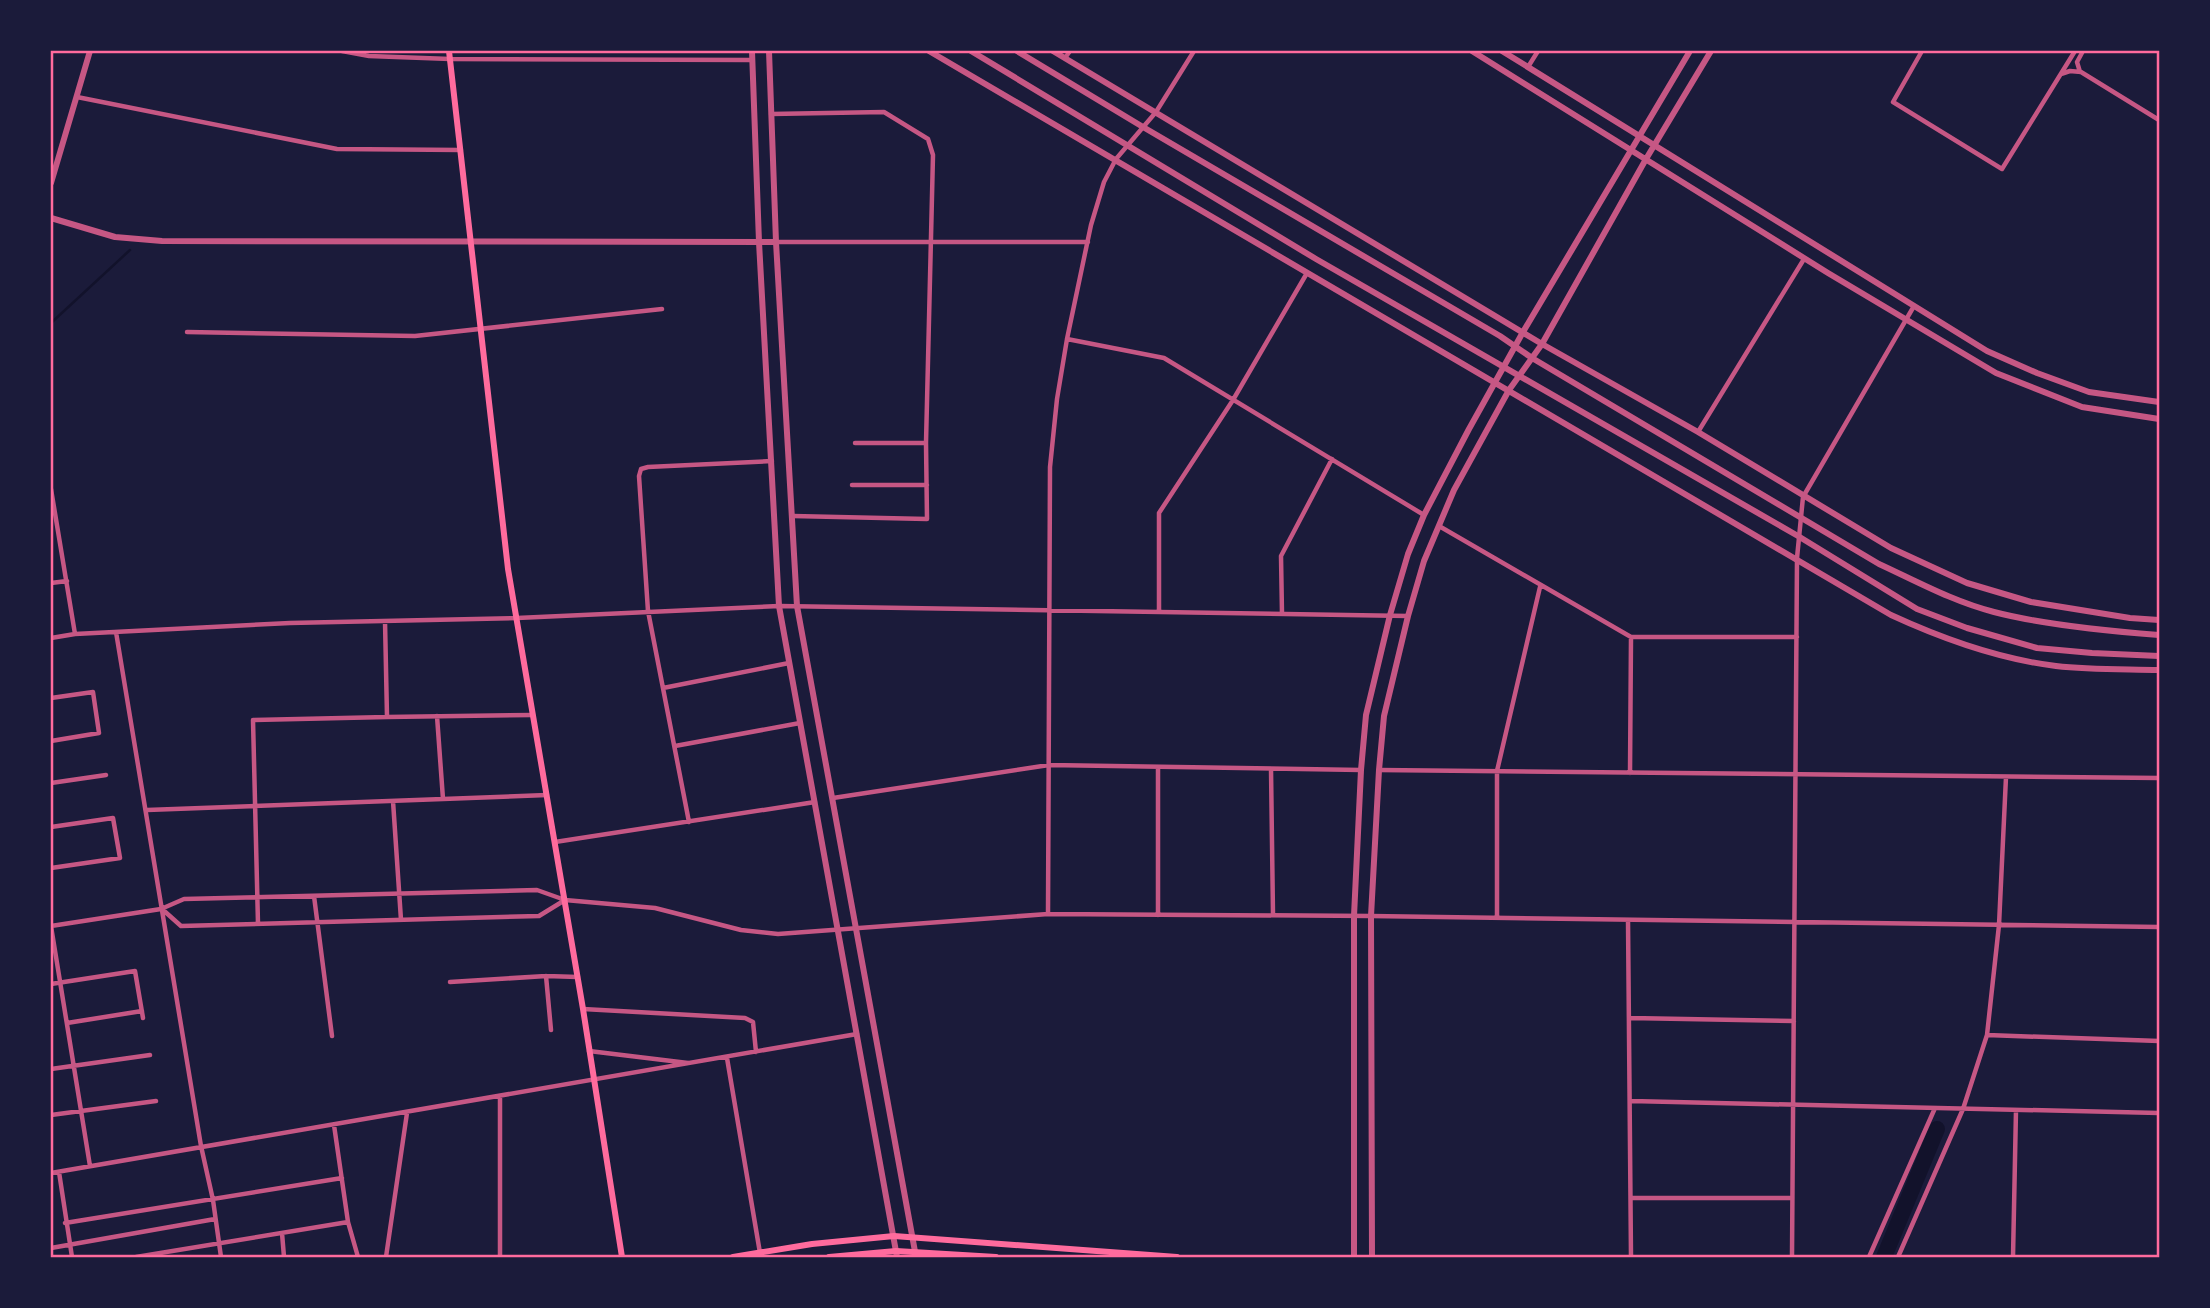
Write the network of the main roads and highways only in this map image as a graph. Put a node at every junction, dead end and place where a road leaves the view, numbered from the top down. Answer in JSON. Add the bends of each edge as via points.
{"nodes":[{"id":1,"x":450,"y":55,"type":"edge"},
{"id":2,"x":897,"y":1254,"type":"edge"},
{"id":3,"x":915,"y":1254,"type":"edge"},
{"id":4,"x":622,"y":1257,"type":"edge"},
{"id":5,"x":733,"y":1257,"type":"edge"},
{"id":6,"x":829,"y":1257,"type":"edge"},
{"id":7,"x":996,"y":1257,"type":"edge"},
{"id":8,"x":1177,"y":1257,"type":"edge"}],
"edges":[{"from":1,"to":4,"type":"main road","via":[[508,569]]},
{"from":2,"to":3,"type":"main road"},
{"from":2,"to":6,"type":"main road"},
{"from":3,"to":7,"type":"main road"},
{"from":5,"to":8,"type":"main road","via":[[894,1236]]}]}
